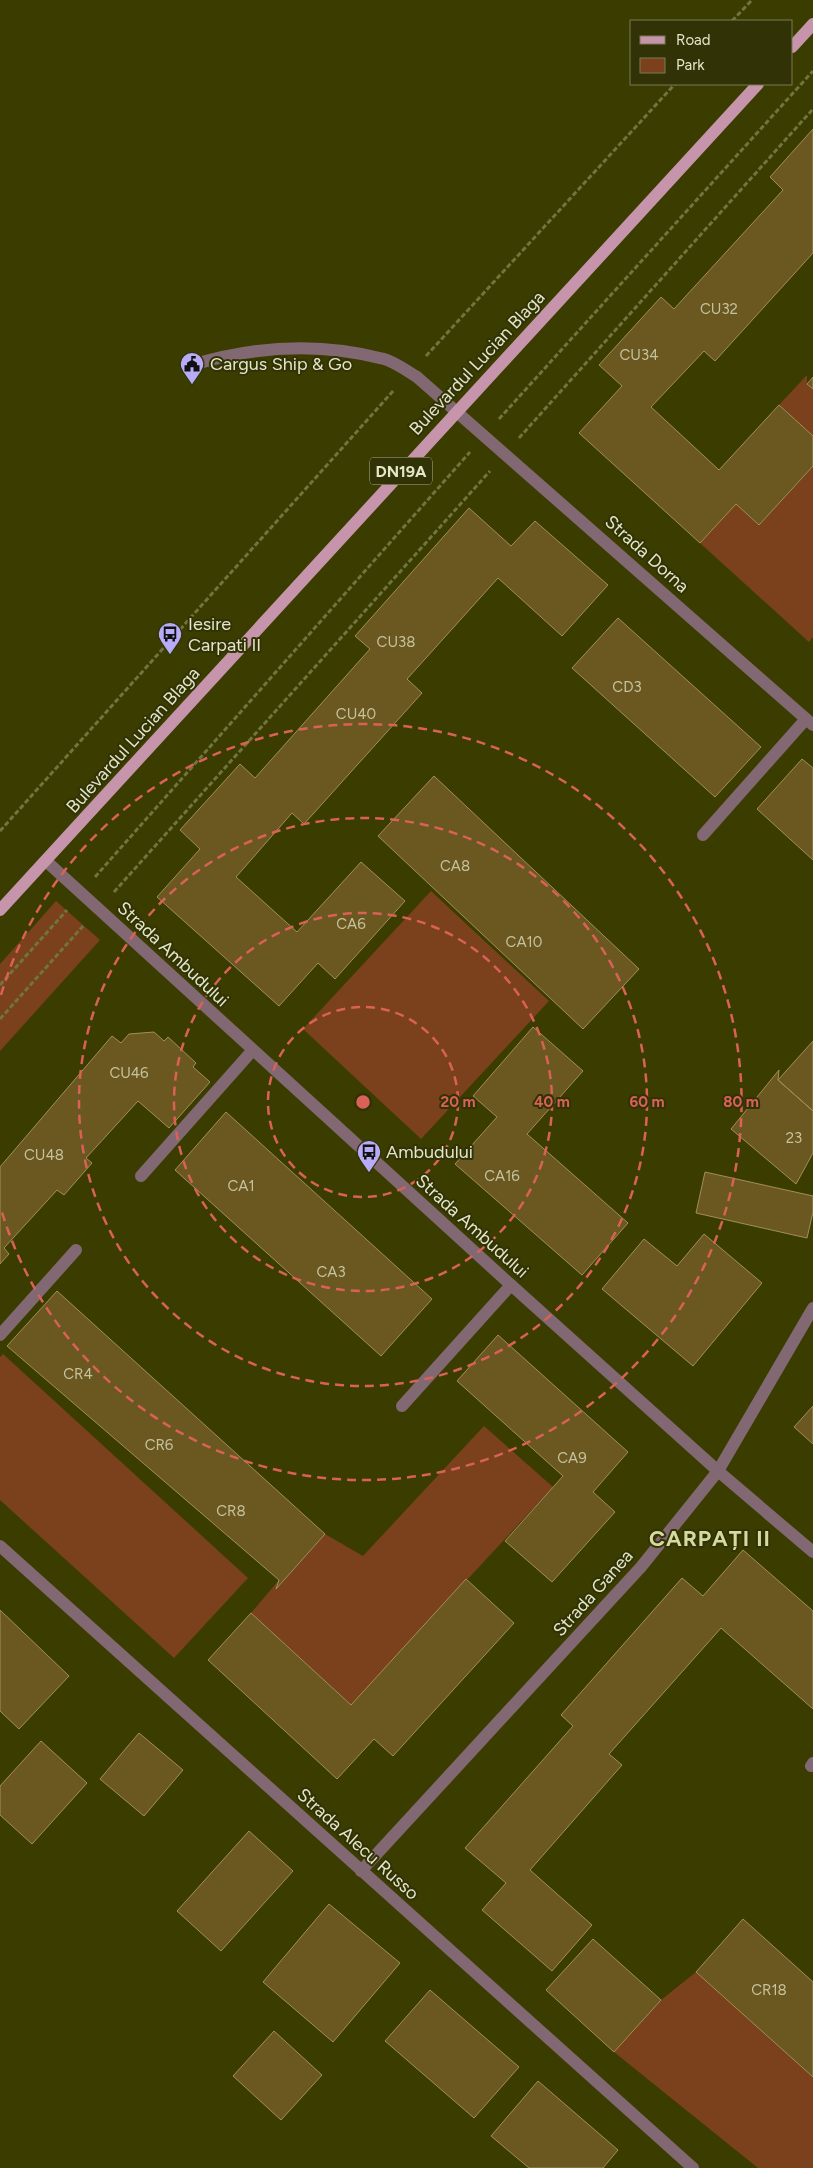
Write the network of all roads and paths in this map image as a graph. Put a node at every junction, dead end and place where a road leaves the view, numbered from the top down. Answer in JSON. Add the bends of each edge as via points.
{"nodes":[{"id":1,"x":752,"y":0,"type":"edge"},
{"id":2,"x":733,"y":20,"type":"edge"},
{"id":3,"x":813,"y":24,"type":"edge"},
{"id":4,"x":793,"y":46,"type":"edge"},
{"id":5,"x":813,"y":71,"type":"edge"},
{"id":6,"x":674,"y":85,"type":"edge"},
{"id":7,"x":757,"y":85,"type":"edge"},
{"id":8,"x":813,"y":109,"type":"edge"},
{"id":9,"x":192,"y":365,"type":"dead end"},
{"id":10,"x":410,"y":373,"type":"junction"},
{"id":11,"x":457,"y":410,"type":"junction"},
{"id":12,"x":485,"y":434,"type":"junction"},
{"id":13,"x":506,"y":453,"type":"junction"},
{"id":14,"x":810,"y":722,"type":"edge"},
{"id":15,"x":0,"y":831,"type":"edge"},
{"id":16,"x":703,"y":835,"type":"dead end"},
{"id":17,"x":46,"y":861,"type":"junction"},
{"id":18,"x":81,"y":893,"type":"junction"},
{"id":19,"x":98,"y":909,"type":"junction"},
{"id":20,"x":0,"y":910,"type":"edge"},
{"id":21,"x":0,"y":986,"type":"edge"},
{"id":22,"x":0,"y":1019,"type":"edge"},
{"id":23,"x":252,"y":1051,"type":"junction"},
{"id":24,"x":141,"y":1176,"type":"dead end"},
{"id":25,"x":76,"y":1250,"type":"dead end"},
{"id":26,"x":511,"y":1285,"type":"junction"},
{"id":27,"x":813,"y":1308,"type":"edge"},
{"id":28,"x":0,"y":1335,"type":"edge"},
{"id":29,"x":402,"y":1406,"type":"dead end"},
{"id":30,"x":718,"y":1471,"type":"junction"},
{"id":31,"x":0,"y":1546,"type":"edge"},
{"id":32,"x":813,"y":1552,"type":"edge"},
{"id":33,"x":361,"y":1871,"type":"junction"},
{"id":34,"x":693,"y":2168,"type":"edge"}],
"edges":[{"from":1,"to":2,"type":"path"},
{"from":3,"to":4,"type":"main road"},
{"from":5,"to":12,"type":"path"},
{"from":6,"to":10,"type":"path"},
{"from":7,"to":11,"type":"main road","name":"Bulevardul Lucian Blaga","number":"DN19A"},
{"from":8,"to":13,"type":"path"},
{"from":9,"to":10,"type":"street","name":"Strada Dorna","via":[[222,356],[298,346],[386,360]]},
{"from":10,"to":11,"type":"street","name":"Strada Dorna"},
{"from":10,"to":15,"type":"path"},
{"from":11,"to":12,"type":"street","name":"Strada Dorna"},
{"from":11,"to":17,"type":"main road","name":"Bulevardul Lucian Blaga","number":"DN19A"},
{"from":12,"to":13,"type":"street","name":"Strada Dorna"},
{"from":12,"to":18,"type":"path"},
{"from":13,"to":14,"type":"street","name":"Strada Dorna"},
{"from":13,"to":19,"type":"path"},
{"from":14,"to":16,"type":"street"},
{"from":17,"to":18,"type":"street","name":"Strada Ambudului"},
{"from":17,"to":20,"type":"main road","name":"Bulevardul Lucian Blaga","number":"DN19A"},
{"from":18,"to":19,"type":"street","name":"Strada Ambudului"},
{"from":18,"to":21,"type":"path"},
{"from":19,"to":22,"type":"path"},
{"from":19,"to":23,"type":"street","name":"Strada Ambudului"},
{"from":23,"to":24,"type":"street"},
{"from":23,"to":26,"type":"street","name":"Strada Ambudului"},
{"from":25,"to":28,"type":"street"},
{"from":26,"to":29,"type":"street"},
{"from":26,"to":30,"type":"street","name":"Strada Ambudului"},
{"from":27,"to":30,"type":"street","name":"Strada Ganea"},
{"from":30,"to":32,"type":"street","name":"Strada Ambudului"},
{"from":30,"to":33,"type":"street","name":"Strada Ganea","via":[[641,1567]]},
{"from":31,"to":33,"type":"street","name":"Strada Alecu Russo"},
{"from":33,"to":34,"type":"street","name":"Strada Alecu Russo"}]}
